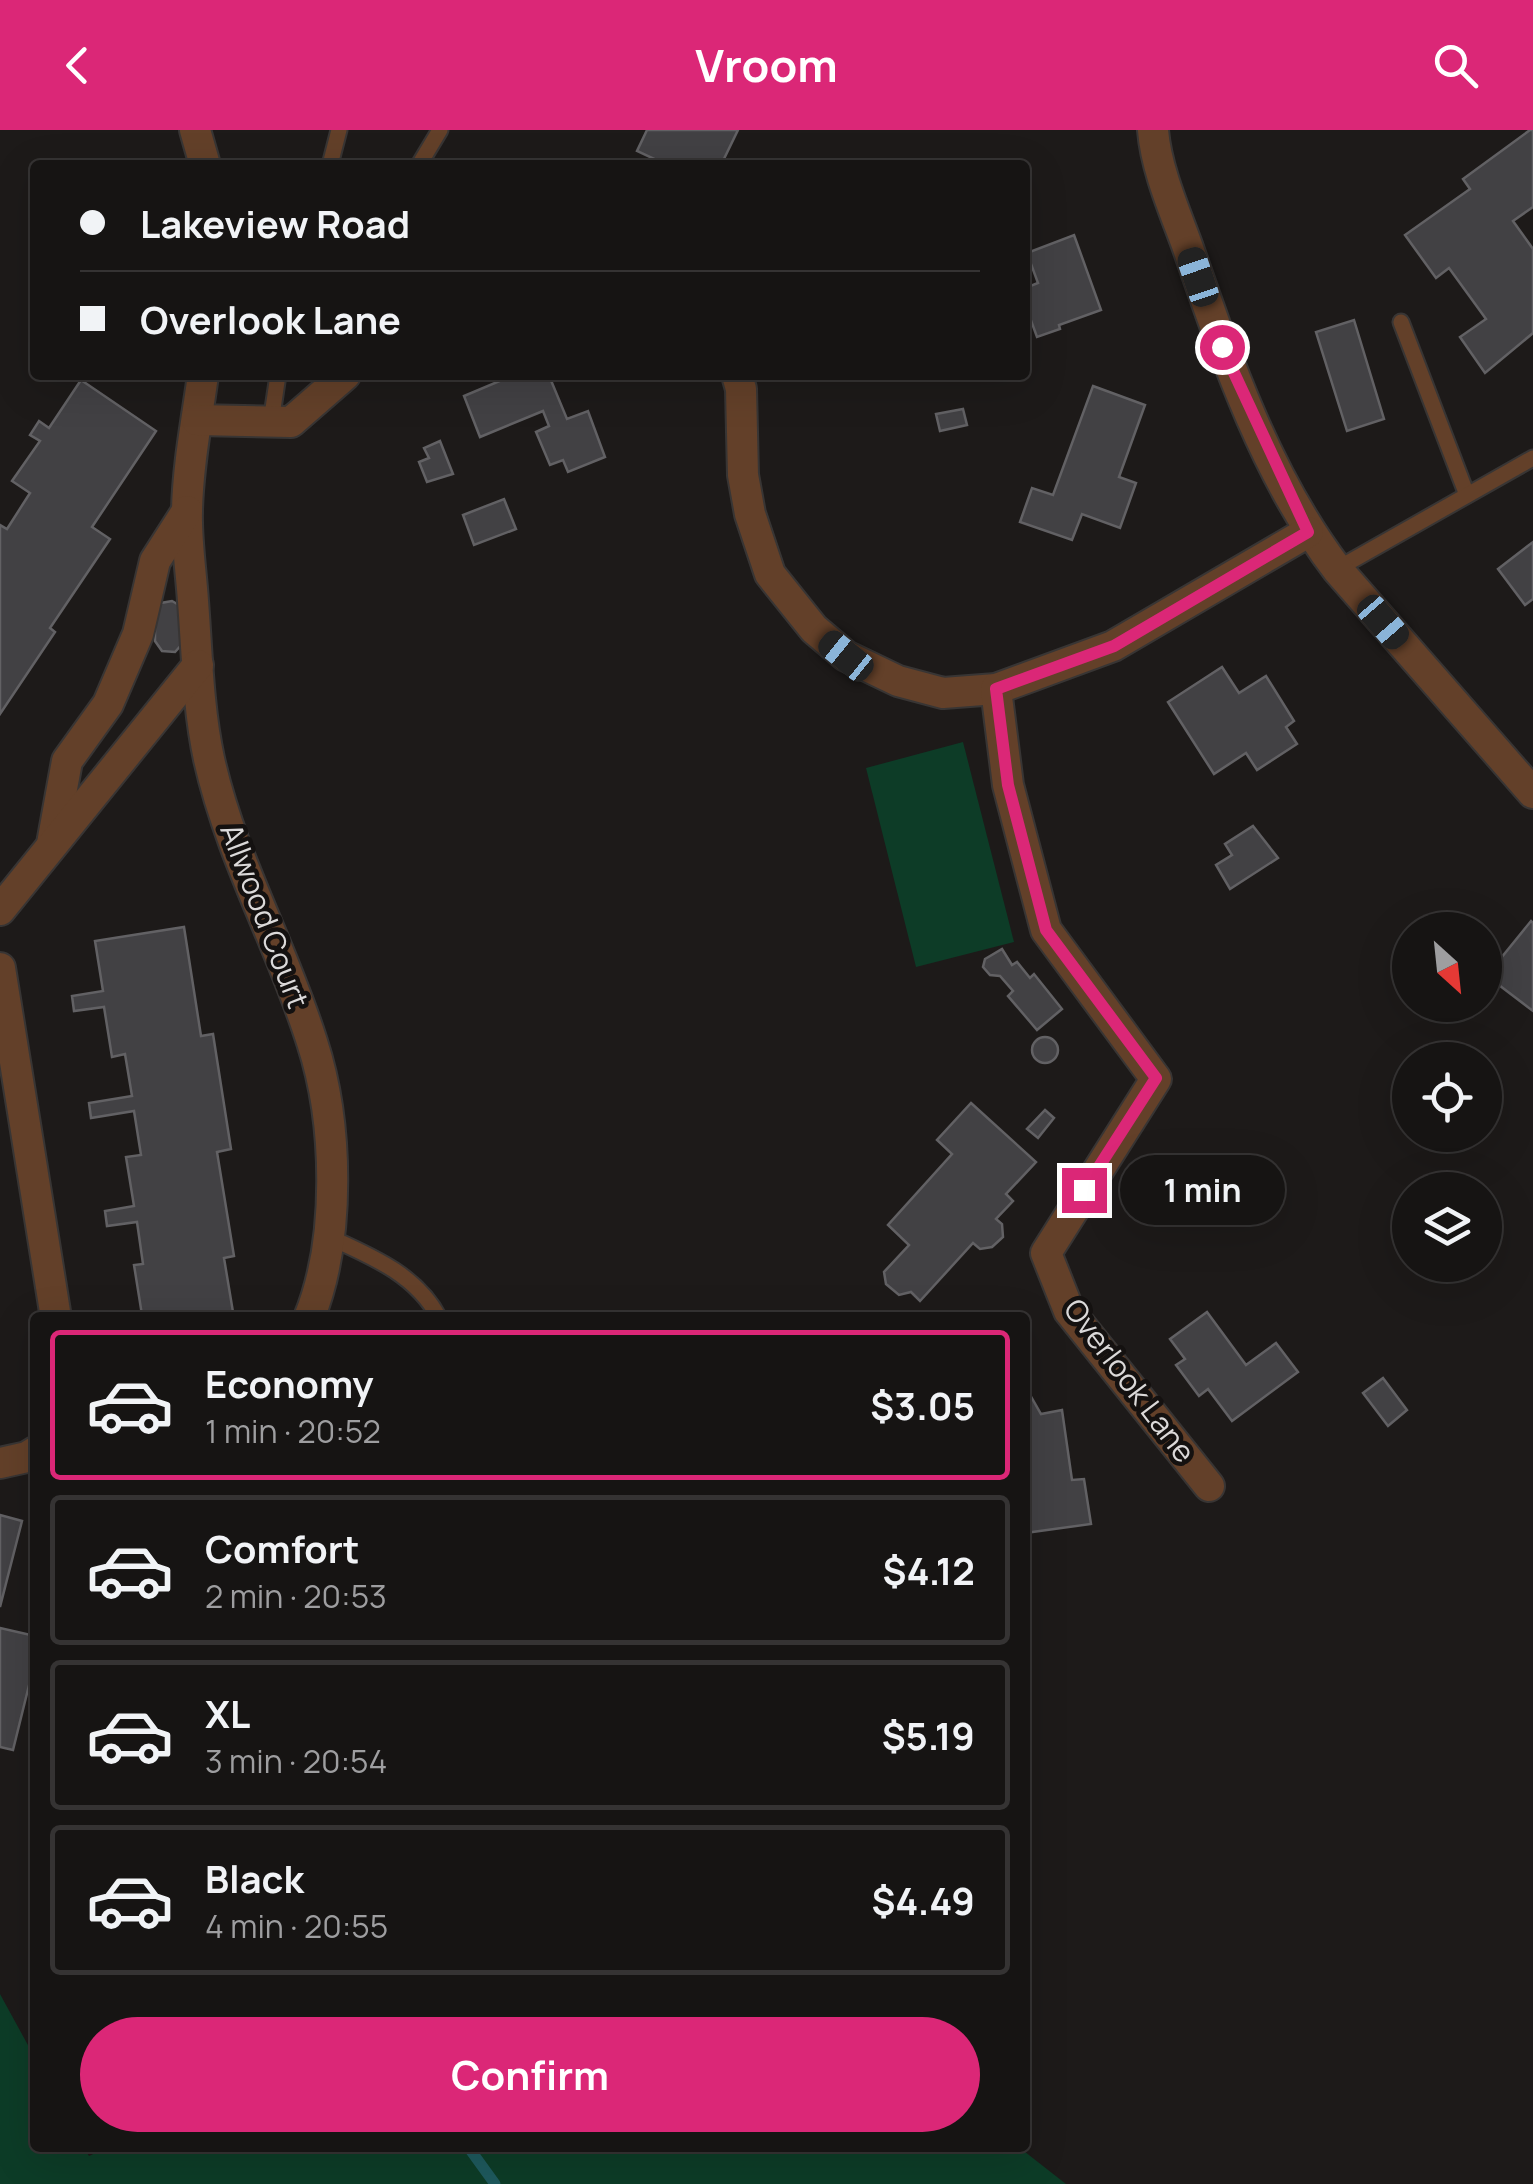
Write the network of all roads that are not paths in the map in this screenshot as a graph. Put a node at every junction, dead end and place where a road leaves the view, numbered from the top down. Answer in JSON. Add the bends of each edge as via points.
{"nodes":[{"id":1,"x":195,"y":130,"type":"edge"},
{"id":2,"x":339,"y":130,"type":"edge"},
{"id":3,"x":440,"y":130,"type":"edge"},
{"id":4,"x":1153,"y":130,"type":"edge"},
{"id":5,"x":204,"y":160,"type":"edge"},
{"id":6,"x":331,"y":160,"type":"edge"},
{"id":7,"x":422,"y":160,"type":"edge"},
{"id":8,"x":1400,"y":322,"type":"dead end"},
{"id":9,"x":202,"y":380,"type":"edge"},
{"id":10,"x":277,"y":380,"type":"edge"},
{"id":11,"x":339,"y":380,"type":"edge"},
{"id":12,"x":738,"y":380,"type":"edge"},
{"id":13,"x":198,"y":420,"type":"junction"},
{"id":14,"x":271,"y":422,"type":"junction"},
{"id":15,"x":1533,"y":458,"type":"edge"},
{"id":16,"x":1468,"y":495,"type":"junction"},
{"id":17,"x":186,"y":511,"type":"junction"},
{"id":18,"x":1308,"y":532,"type":"junction"},
{"id":19,"x":1337,"y":569,"type":"junction"},
{"id":20,"x":198,"y":665,"type":"junction"},
{"id":21,"x":996,"y":689,"type":"junction"},
{"id":22,"x":1533,"y":793,"type":"edge"},
{"id":23,"x":52,"y":844,"type":"junction"},
{"id":24,"x":0,"y":910,"type":"edge"},
{"id":25,"x":0,"y":968,"type":"edge"},
{"id":26,"x":329,"y":1237,"type":"junction"},
{"id":27,"x":55,"y":1312,"type":"edge"},
{"id":28,"x":311,"y":1312,"type":"edge"},
{"id":29,"x":435,"y":1312,"type":"edge"},
{"id":30,"x":30,"y":1455,"type":"edge"},
{"id":31,"x":0,"y":1463,"type":"edge"},
{"id":32,"x":1209,"y":1486,"type":"dead end"}],
"edges":[{"from":1,"to":5,"type":"street"},
{"from":2,"to":6,"type":"lane"},
{"from":3,"to":7,"type":"lane"},
{"from":4,"to":18,"type":"street","via":[[1222,347]]},
{"from":8,"to":16,"type":"lane"},
{"from":9,"to":13,"type":"street"},
{"from":10,"to":14,"type":"lane"},
{"from":11,"to":14,"type":"street","via":[[291,422]]},
{"from":12,"to":21,"type":"street","via":[[750,514],[770,574],[814,629],[846,656],[898,681],[943,693]]},
{"from":13,"to":14,"type":"street"},
{"from":13,"to":17,"type":"street"},
{"from":15,"to":16,"type":"lane"},
{"from":16,"to":19,"type":"lane"},
{"from":17,"to":20,"type":"street","name":"Allwood Court"},
{"from":17,"to":23,"type":"street","via":[[155,560],[138,634],[108,704],[66,761]]},
{"from":18,"to":19,"type":"street"},
{"from":18,"to":21,"type":"street","via":[[1114,646]]},
{"from":19,"to":22,"type":"street"},
{"from":20,"to":23,"type":"street"},
{"from":20,"to":26,"type":"street","name":"Allwood Court","via":[[208,757],[238,859],[322,1078]]},
{"from":21,"to":32,"type":"street","name":"Overlook Lane","via":[[1008,785],[1046,930],[1156,1078],[1046,1253],[1070,1311]]},
{"from":23,"to":24,"type":"street"},
{"from":25,"to":27,"type":"street"},
{"from":26,"to":28,"type":"street","name":"Allwood Court"},
{"from":26,"to":29,"type":"lane","via":[[382,1261],[428,1297]]},
{"from":30,"to":31,"type":"street"}]}
